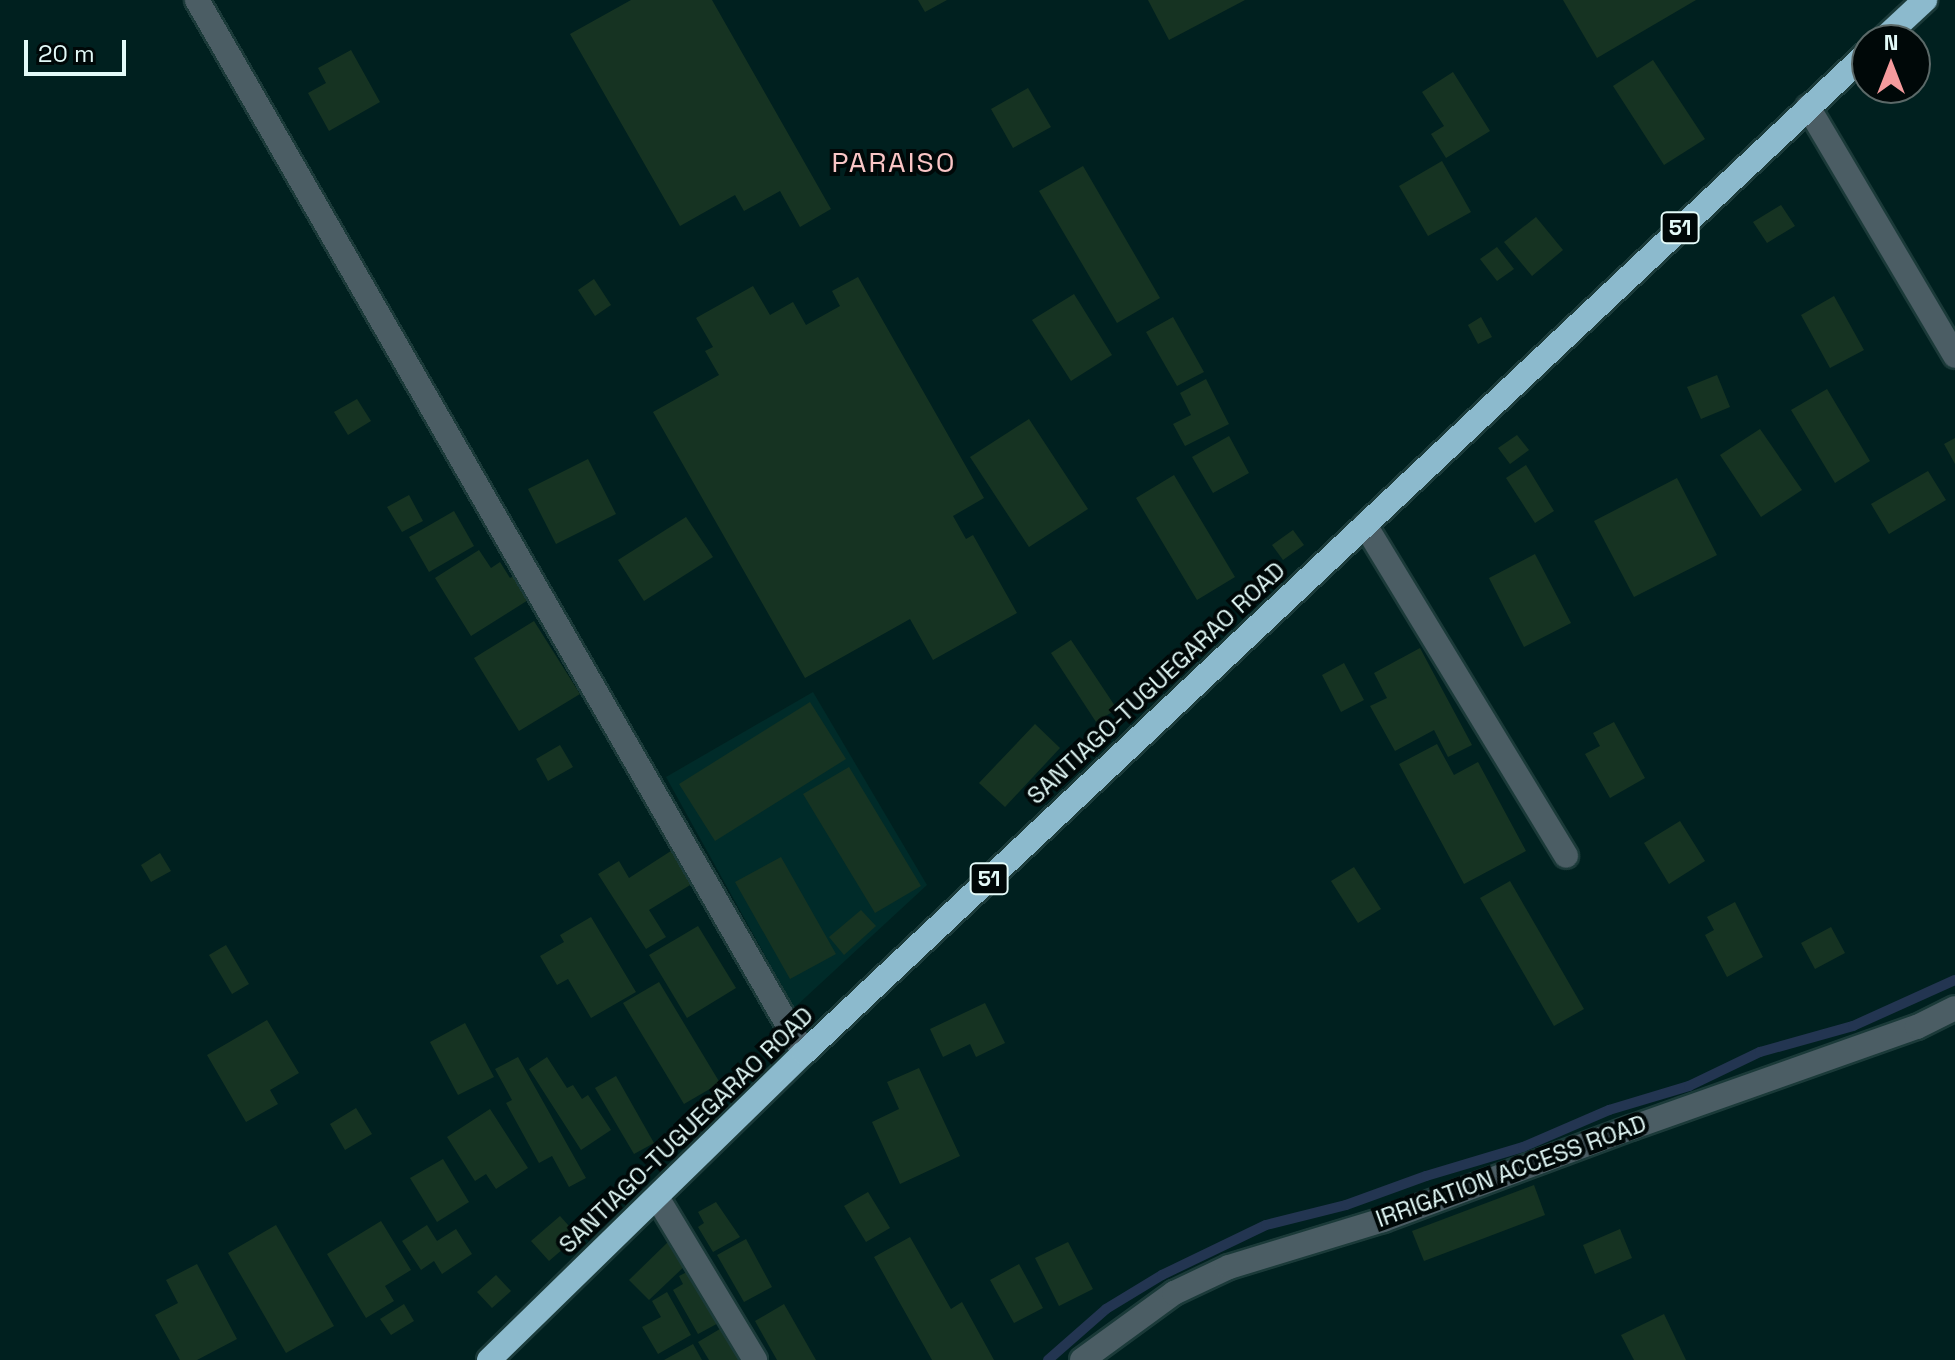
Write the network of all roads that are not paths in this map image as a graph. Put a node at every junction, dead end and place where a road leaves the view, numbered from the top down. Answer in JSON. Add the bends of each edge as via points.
{"nodes":[{"id":1,"x":197,"y":0,"type":"edge"},
{"id":2,"x":1925,"y":0,"type":"edge"},
{"id":3,"x":1899,"y":24,"type":"edge"},
{"id":4,"x":1851,"y":68,"type":"edge"},
{"id":5,"x":1808,"y":107,"type":"junction"},
{"id":6,"x":1955,"y":356,"type":"edge"},
{"id":7,"x":1365,"y":525,"type":"junction"},
{"id":8,"x":1566,"y":856,"type":"dead end"},
{"id":9,"x":1955,"y":1008,"type":"edge"},
{"id":10,"x":804,"y":1053,"type":"junction"},
{"id":11,"x":658,"y":1199,"type":"junction"},
{"id":12,"x":489,"y":1360,"type":"edge"},
{"id":13,"x":755,"y":1360,"type":"edge"},
{"id":14,"x":1082,"y":1360,"type":"edge"}],
"edges":[{"from":1,"to":10,"type":"street"},
{"from":2,"to":3,"type":"highway"},
{"from":4,"to":5,"type":"highway","name":"SANTIAGO-TUGUEGARAO ROAD","number":"51"},
{"from":5,"to":6,"type":"street"},
{"from":5,"to":7,"type":"highway","name":"SANTIAGO-TUGUEGARAO ROAD","number":"51"},
{"from":7,"to":8,"type":"street"},
{"from":7,"to":10,"type":"highway","name":"SANTIAGO-TUGUEGARAO ROAD","number":"51"},
{"from":9,"to":14,"type":"street","name":"IRRIGATION ACCESS ROAD","via":[[1917,1027],[1383,1220],[1229,1267],[1174,1293]]},
{"from":10,"to":11,"type":"highway","name":"SANTIAGO-TUGUEGARAO ROAD","number":"51"},
{"from":11,"to":12,"type":"highway","name":"SANTIAGO-TUGUEGARAO ROAD","number":"51"},
{"from":11,"to":13,"type":"street"}]}
